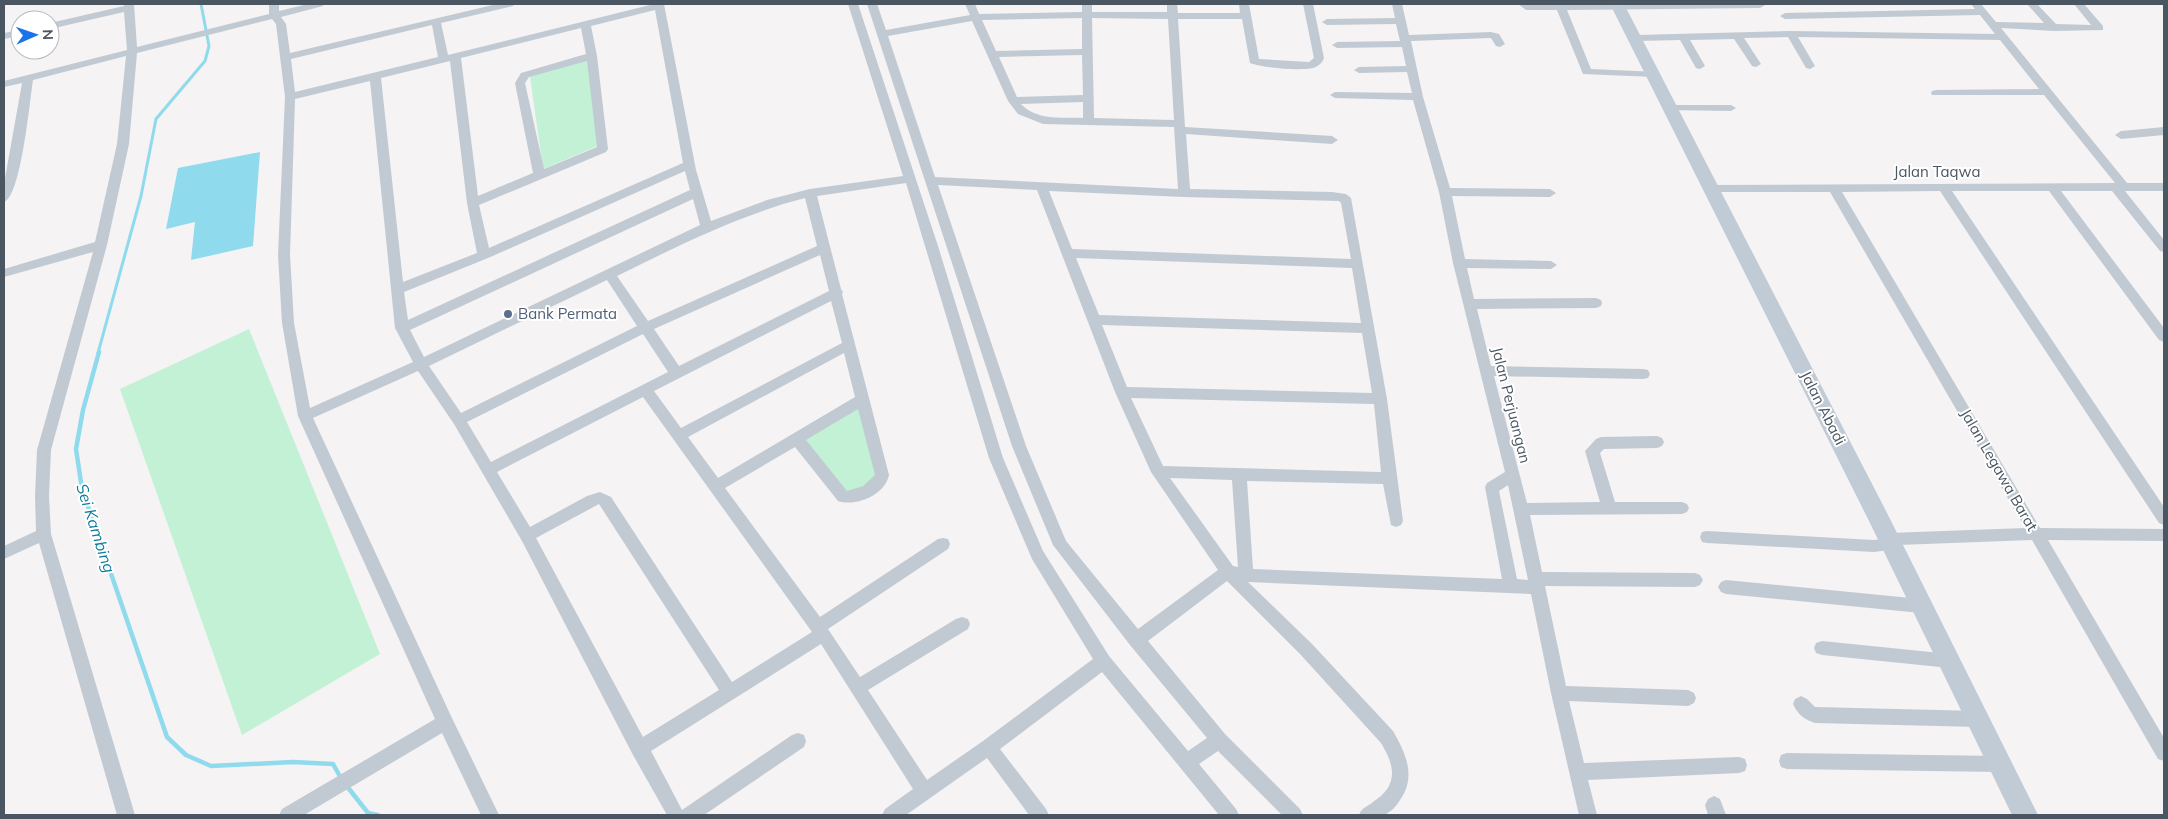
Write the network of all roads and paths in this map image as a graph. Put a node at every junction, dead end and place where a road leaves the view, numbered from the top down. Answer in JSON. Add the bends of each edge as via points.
{"nodes":[{"id":1,"x":274,"y":4,"type":"edge"},
{"id":2,"x":319,"y":4,"type":"edge"},
{"id":3,"x":510,"y":4,"type":"edge"},
{"id":4,"x":853,"y":4,"type":"edge"},
{"id":5,"x":872,"y":4,"type":"edge"},
{"id":6,"x":970,"y":4,"type":"edge"},
{"id":7,"x":1087,"y":4,"type":"edge"},
{"id":8,"x":1172,"y":4,"type":"edge"},
{"id":9,"x":1244,"y":4,"type":"edge"},
{"id":10,"x":1308,"y":4,"type":"edge"},
{"id":11,"x":1397,"y":4,"type":"edge"},
{"id":12,"x":1523,"y":4,"type":"edge"},
{"id":13,"x":2032,"y":4,"type":"edge"},
{"id":14,"x":2079,"y":4,"type":"edge"},
{"id":15,"x":659,"y":5,"type":"edge"},
{"id":16,"x":1695,"y":5,"type":"edge"},
{"id":17,"x":1760,"y":5,"type":"edge"},
{"id":18,"x":129,"y":6,"type":"edge"},
{"id":19,"x":1619,"y":6,"type":"edge"},
{"id":20,"x":1981,"y":6,"type":"edge"},
{"id":21,"x":1561,"y":7,"type":"junction"},
{"id":22,"x":282,"y":14,"type":"edge"},
{"id":23,"x":1087,"y":15,"type":"junction"},
{"id":24,"x":1172,"y":16,"type":"junction"},
{"id":25,"x":1245,"y":16,"type":"junction"},
{"id":26,"x":1785,"y":16,"type":"dead end"},
{"id":27,"x":977,"y":17,"type":"junction"},
{"id":28,"x":1402,"y":21,"type":"junction"},
{"id":29,"x":436,"y":22,"type":"junction"},
{"id":30,"x":1327,"y":22,"type":"dead end"},
{"id":31,"x":60,"y":23,"type":"edge"},
{"id":32,"x":585,"y":24,"type":"junction"},
{"id":33,"x":2054,"y":28,"type":"junction"},
{"id":34,"x":1999,"y":29,"type":"junction"},
{"id":35,"x":883,"y":34,"type":"junction"},
{"id":36,"x":1791,"y":34,"type":"junction"},
{"id":37,"x":1737,"y":35,"type":"junction"},
{"id":38,"x":1636,"y":38,"type":"junction"},
{"id":39,"x":1683,"y":38,"type":"junction"},
{"id":40,"x":1406,"y":41,"type":"junction"},
{"id":41,"x":1500,"y":44,"type":"dead end"},
{"id":42,"x":1336,"y":45,"type":"dead end"},
{"id":43,"x":132,"y":52,"type":"junction"},
{"id":44,"x":1087,"y":52,"type":"junction"},
{"id":45,"x":993,"y":54,"type":"junction"},
{"id":46,"x":592,"y":56,"type":"junction"},
{"id":47,"x":286,"y":57,"type":"junction"},
{"id":48,"x":449,"y":57,"type":"junction"},
{"id":49,"x":1756,"y":64,"type":"dead end"},
{"id":50,"x":1700,"y":66,"type":"dead end"},
{"id":51,"x":1810,"y":66,"type":"dead end"},
{"id":52,"x":1412,"y":69,"type":"junction"},
{"id":53,"x":1359,"y":70,"type":"dead end"},
{"id":54,"x":1654,"y":74,"type":"junction"},
{"id":55,"x":375,"y":75,"type":"junction"},
{"id":56,"x":28,"y":79,"type":"junction"},
{"id":57,"x":4,"y":84,"type":"edge"},
{"id":58,"x":2046,"y":92,"type":"junction"},
{"id":59,"x":1936,"y":93,"type":"dead end"},
{"id":60,"x":1335,"y":95,"type":"dead end"},
{"id":61,"x":290,"y":97,"type":"junction"},
{"id":62,"x":1418,"y":97,"type":"junction"},
{"id":63,"x":1089,"y":98,"type":"junction"},
{"id":64,"x":1013,"y":101,"type":"junction"},
{"id":65,"x":1670,"y":108,"type":"junction"},
{"id":66,"x":1731,"y":108,"type":"dead end"},
{"id":67,"x":910,"y":118,"type":"junction"},
{"id":68,"x":1090,"y":120,"type":"junction"},
{"id":69,"x":892,"y":123,"type":"junction"},
{"id":70,"x":1181,"y":127,"type":"junction"},
{"id":71,"x":2164,"y":131,"type":"edge"},
{"id":72,"x":2121,"y":135,"type":"dead end"},
{"id":73,"x":1332,"y":140,"type":"dead end"},
{"id":74,"x":689,"y":165,"type":"junction"},
{"id":75,"x":539,"y":175,"type":"junction"},
{"id":76,"x":909,"y":179,"type":"junction"},
{"id":77,"x":932,"y":181,"type":"junction"},
{"id":78,"x":2051,"y":186,"type":"junction"},
{"id":79,"x":1042,"y":187,"type":"junction"},
{"id":80,"x":1833,"y":187,"type":"junction"},
{"id":81,"x":1943,"y":187,"type":"junction"},
{"id":82,"x":2119,"y":187,"type":"junction"},
{"id":83,"x":2164,"y":187,"type":"edge"},
{"id":84,"x":1710,"y":188,"type":"junction"},
{"id":85,"x":697,"y":192,"type":"junction"},
{"id":86,"x":1444,"y":192,"type":"junction"},
{"id":87,"x":810,"y":193,"type":"junction"},
{"id":88,"x":1184,"y":193,"type":"junction"},
{"id":89,"x":1550,"y":193,"type":"dead end"},
{"id":90,"x":4,"y":198,"type":"edge"},
{"id":91,"x":473,"y":203,"type":"junction"},
{"id":92,"x":707,"y":227,"type":"junction"},
{"id":93,"x":952,"y":242,"type":"junction"},
{"id":94,"x":101,"y":245,"type":"junction"},
{"id":95,"x":932,"y":246,"type":"junction"},
{"id":96,"x":824,"y":248,"type":"junction"},
{"id":97,"x":2164,"y":248,"type":"edge"},
{"id":98,"x":1068,"y":253,"type":"junction"},
{"id":99,"x":484,"y":255,"type":"junction"},
{"id":100,"x":1358,"y":264,"type":"junction"},
{"id":101,"x":1459,"y":264,"type":"junction"},
{"id":102,"x":1551,"y":265,"type":"dead end"},
{"id":103,"x":4,"y":273,"type":"edge"},
{"id":104,"x":609,"y":274,"type":"junction"},
{"id":105,"x":397,"y":290,"type":"junction"},
{"id":106,"x":837,"y":292,"type":"junction"},
{"id":107,"x":1596,"y":303,"type":"dead end"},
{"id":108,"x":1469,"y":304,"type":"junction"},
{"id":109,"x":1094,"y":320,"type":"junction"},
{"id":110,"x":402,"y":328,"type":"junction"},
{"id":111,"x":644,"y":328,"type":"junction"},
{"id":112,"x":1368,"y":328,"type":"junction"},
{"id":113,"x":2164,"y":337,"type":"edge"},
{"id":114,"x":849,"y":345,"type":"junction"},
{"id":115,"x":421,"y":364,"type":"junction"},
{"id":116,"x":1485,"y":372,"type":"junction"},
{"id":117,"x":677,"y":374,"type":"junction"},
{"id":118,"x":1643,"y":374,"type":"dead end"},
{"id":119,"x":645,"y":389,"type":"junction"},
{"id":120,"x":1122,"y":392,"type":"junction"},
{"id":121,"x":862,"y":400,"type":"junction"},
{"id":122,"x":1380,"y":400,"type":"junction"},
{"id":123,"x":305,"y":416,"type":"junction"},
{"id":124,"x":459,"y":420,"type":"junction"},
{"id":125,"x":678,"y":436,"type":"junction"},
{"id":126,"x":796,"y":438,"type":"junction"},
{"id":127,"x":1657,"y":442,"type":"dead end"},
{"id":128,"x":488,"y":470,"type":"junction"},
{"id":129,"x":1158,"y":472,"type":"junction"},
{"id":130,"x":1238,"y":473,"type":"junction"},
{"id":131,"x":1512,"y":475,"type":"junction"},
{"id":132,"x":1389,"y":478,"type":"junction"},
{"id":133,"x":715,"y":488,"type":"junction"},
{"id":134,"x":1610,"y":508,"type":"junction"},
{"id":135,"x":1682,"y":508,"type":"dead end"},
{"id":136,"x":1521,"y":509,"type":"junction"},
{"id":137,"x":2164,"y":519,"type":"edge"},
{"id":138,"x":1396,"y":521,"type":"dead end"},
{"id":139,"x":44,"y":534,"type":"junction"},
{"id":140,"x":2036,"y":534,"type":"junction"},
{"id":141,"x":2164,"y":535,"type":"edge"},
{"id":142,"x":527,"y":536,"type":"junction"},
{"id":143,"x":1707,"y":537,"type":"dead end"},
{"id":144,"x":1890,"y":541,"type":"junction"},
{"id":145,"x":943,"y":544,"type":"dead end"},
{"id":146,"x":1060,"y":545,"type":"junction"},
{"id":147,"x":4,"y":552,"type":"edge"},
{"id":148,"x":1038,"y":554,"type":"junction"},
{"id":149,"x":1228,"y":572,"type":"junction"},
{"id":150,"x":1246,"y":575,"type":"junction"},
{"id":151,"x":1695,"y":580,"type":"dead end"},
{"id":152,"x":1537,"y":583,"type":"junction"},
{"id":153,"x":1511,"y":586,"type":"junction"},
{"id":154,"x":1726,"y":587,"type":"dead end"},
{"id":155,"x":1921,"y":606,"type":"junction"},
{"id":156,"x":962,"y":624,"type":"dead end"},
{"id":157,"x":821,"y":631,"type":"junction"},
{"id":158,"x":1136,"y":640,"type":"junction"},
{"id":159,"x":1822,"y":648,"type":"dead end"},
{"id":160,"x":1103,"y":661,"type":"junction"},
{"id":161,"x":1950,"y":661,"type":"junction"},
{"id":162,"x":859,"y":687,"type":"junction"},
{"id":163,"x":730,"y":692,"type":"junction"},
{"id":164,"x":1559,"y":693,"type":"junction"},
{"id":165,"x":1688,"y":698,"type":"dead end"},
{"id":166,"x":1801,"y":704,"type":"dead end"},
{"id":167,"x":1978,"y":718,"type":"junction"},
{"id":168,"x":445,"y":722,"type":"junction"},
{"id":169,"x":1219,"y":740,"type":"junction"},
{"id":170,"x":798,"y":741,"type":"dead end"},
{"id":171,"x":989,"y":747,"type":"junction"},
{"id":172,"x":639,"y":748,"type":"junction"},
{"id":173,"x":2164,"y":754,"type":"edge"},
{"id":174,"x":1787,"y":761,"type":"dead end"},
{"id":175,"x":1186,"y":762,"type":"junction"},
{"id":176,"x":2000,"y":764,"type":"junction"},
{"id":177,"x":1739,"y":765,"type":"dead end"},
{"id":178,"x":1579,"y":772,"type":"junction"},
{"id":179,"x":924,"y":791,"type":"junction"},
{"id":180,"x":126,"y":815,"type":"edge"},
{"id":181,"x":288,"y":815,"type":"edge"},
{"id":182,"x":490,"y":815,"type":"edge"},
{"id":183,"x":676,"y":815,"type":"edge"},
{"id":184,"x":689,"y":815,"type":"edge"},
{"id":185,"x":891,"y":815,"type":"edge"},
{"id":186,"x":1040,"y":815,"type":"edge"},
{"id":187,"x":1230,"y":815,"type":"edge"},
{"id":188,"x":1294,"y":815,"type":"edge"},
{"id":189,"x":1368,"y":815,"type":"edge"},
{"id":190,"x":1588,"y":815,"type":"edge"},
{"id":191,"x":2025,"y":815,"type":"edge"}],
"edges":[{"from":1,"to":22,"type":"street"},
{"from":2,"to":22,"type":"street"},
{"from":3,"to":29,"type":"street"},
{"from":4,"to":69,"type":"street"},
{"from":5,"to":35,"type":"street"},
{"from":6,"to":27,"type":"street"},
{"from":7,"to":23,"type":"street"},
{"from":8,"to":24,"type":"street"},
{"from":9,"to":25,"type":"street"},
{"from":10,"to":25,"type":"street","via":[[1319,58],[1311,64],[1256,62]]},
{"from":11,"to":28,"type":"street","name":"Jalan Perjuangan"},
{"from":12,"to":21,"type":"street","via":[[1526,7]]},
{"from":13,"to":33,"type":"street"},
{"from":14,"to":33,"type":"street","via":[[2098,28]]},
{"from":15,"to":32,"type":"street"},
{"from":15,"to":74,"type":"street"},
{"from":16,"to":17,"type":"street"},
{"from":16,"to":19,"type":"street"},
{"from":18,"to":31,"type":"street"},
{"from":18,"to":43,"type":"street"},
{"from":19,"to":21,"type":"street"},
{"from":19,"to":38,"type":"street","name":"Jalan Abadi"},
{"from":20,"to":26,"type":"street"},
{"from":20,"to":34,"type":"street"},
{"from":21,"to":54,"type":"street","via":[[1587,72]]},
{"from":22,"to":43,"type":"street"},
{"from":22,"to":47,"type":"street"},
{"from":23,"to":24,"type":"street"},
{"from":23,"to":27,"type":"street"},
{"from":23,"to":44,"type":"street"},
{"from":24,"to":25,"type":"street"},
{"from":24,"to":70,"type":"street"},
{"from":27,"to":35,"type":"street"},
{"from":27,"to":45,"type":"street"},
{"from":28,"to":30,"type":"street"},
{"from":28,"to":40,"type":"street","name":"Jalan Perjuangan"},
{"from":29,"to":47,"type":"street"},
{"from":29,"to":48,"type":"street"},
{"from":32,"to":46,"type":"street"},
{"from":32,"to":48,"type":"street"},
{"from":33,"to":34,"type":"street"},
{"from":34,"to":36,"type":"street"},
{"from":34,"to":58,"type":"street"},
{"from":35,"to":67,"type":"street"},
{"from":36,"to":37,"type":"street"},
{"from":36,"to":51,"type":"street"},
{"from":37,"to":39,"type":"street"},
{"from":37,"to":49,"type":"street"},
{"from":38,"to":39,"type":"street"},
{"from":38,"to":54,"type":"street","name":"Jalan Abadi"},
{"from":39,"to":50,"type":"street"},
{"from":40,"to":41,"type":"street","via":[[1491,35]]},
{"from":40,"to":42,"type":"street"},
{"from":40,"to":52,"type":"street","name":"Jalan Perjuangan"},
{"from":43,"to":56,"type":"street"},
{"from":43,"to":94,"type":"street","via":[[123,144]]},
{"from":44,"to":45,"type":"street"},
{"from":44,"to":63,"type":"street"},
{"from":45,"to":64,"type":"street"},
{"from":46,"to":75,"type":"street","via":[[602,149]]},
{"from":46,"to":75,"type":"street","via":[[526,75],[520,83]]},
{"from":47,"to":61,"type":"street"},
{"from":48,"to":55,"type":"street"},
{"from":48,"to":91,"type":"street"},
{"from":52,"to":53,"type":"street"},
{"from":52,"to":62,"type":"street","name":"Jalan Perjuangan"},
{"from":54,"to":65,"type":"street","name":"Jalan Abadi"},
{"from":55,"to":61,"type":"street"},
{"from":55,"to":105,"type":"street"},
{"from":56,"to":57,"type":"street"},
{"from":56,"to":90,"type":"street","via":[[12,178]]},
{"from":58,"to":59,"type":"street"},
{"from":58,"to":82,"type":"street"},
{"from":60,"to":62,"type":"street"},
{"from":61,"to":123,"type":"street","via":[[284,255],[288,323]]},
{"from":62,"to":86,"type":"street","name":"Jalan Perjuangan"},
{"from":63,"to":64,"type":"street"},
{"from":63,"to":68,"type":"street"},
{"from":64,"to":68,"type":"street","via":[[1025,115],[1043,120]]},
{"from":65,"to":66,"type":"street"},
{"from":65,"to":84,"type":"street","name":"Jalan Abadi"},
{"from":67,"to":69,"type":"street"},
{"from":67,"to":77,"type":"street"},
{"from":68,"to":70,"type":"street"},
{"from":69,"to":76,"type":"street"},
{"from":70,"to":73,"type":"street"},
{"from":70,"to":88,"type":"street"},
{"from":71,"to":72,"type":"street"},
{"from":74,"to":85,"type":"street"},
{"from":74,"to":99,"type":"street"},
{"from":75,"to":91,"type":"street"},
{"from":76,"to":87,"type":"street"},
{"from":76,"to":95,"type":"street"},
{"from":77,"to":79,"type":"street"},
{"from":77,"to":93,"type":"street"},
{"from":78,"to":81,"type":"street","name":"Jalan Taqwa"},
{"from":78,"to":82,"type":"street","name":"Jalan Taqwa"},
{"from":78,"to":113,"type":"street"},
{"from":79,"to":88,"type":"street"},
{"from":79,"to":98,"type":"street"},
{"from":80,"to":81,"type":"street","name":"Jalan Taqwa"},
{"from":80,"to":84,"type":"street","name":"Jalan Taqwa"},
{"from":80,"to":140,"type":"street","name":"Jalan Legawa Barat"},
{"from":81,"to":137,"type":"street"},
{"from":82,"to":83,"type":"street","name":"Jalan Taqwa"},
{"from":82,"to":97,"type":"street"},
{"from":84,"to":144,"type":"street","name":"Jalan Abadi"},
{"from":85,"to":92,"type":"street"},
{"from":85,"to":110,"type":"street"},
{"from":86,"to":89,"type":"street"},
{"from":86,"to":101,"type":"street","name":"Jalan Perjuangan"},
{"from":87,"to":92,"type":"street","via":[[771,203]]},
{"from":87,"to":96,"type":"street"},
{"from":88,"to":100,"type":"street","via":[[1342,197],[1348,202]]},
{"from":91,"to":99,"type":"street"},
{"from":92,"to":104,"type":"street"},
{"from":93,"to":95,"type":"street"},
{"from":93,"to":146,"type":"street","via":[[1019,446]]},
{"from":94,"to":103,"type":"street"},
{"from":94,"to":139,"type":"street","via":[[44,450]]},
{"from":95,"to":148,"type":"street","via":[[996,458]]},
{"from":96,"to":106,"type":"street"},
{"from":96,"to":111,"type":"street"},
{"from":98,"to":100,"type":"street"},
{"from":98,"to":109,"type":"street"},
{"from":99,"to":105,"type":"street"},
{"from":100,"to":112,"type":"street"},
{"from":101,"to":102,"type":"street"},
{"from":101,"to":108,"type":"street","name":"Jalan Perjuangan"},
{"from":104,"to":111,"type":"street"},
{"from":104,"to":115,"type":"street"},
{"from":105,"to":110,"type":"street"},
{"from":106,"to":114,"type":"street"},
{"from":106,"to":117,"type":"street"},
{"from":107,"to":108,"type":"street"},
{"from":108,"to":116,"type":"street","name":"Jalan Perjuangan"},
{"from":109,"to":112,"type":"street"},
{"from":109,"to":120,"type":"street"},
{"from":110,"to":115,"type":"street"},
{"from":111,"to":117,"type":"street"},
{"from":111,"to":124,"type":"street"},
{"from":112,"to":122,"type":"street"},
{"from":114,"to":121,"type":"street"},
{"from":114,"to":125,"type":"street"},
{"from":115,"to":123,"type":"street"},
{"from":115,"to":124,"type":"street"},
{"from":116,"to":118,"type":"street"},
{"from":116,"to":131,"type":"street","name":"Jalan Perjuangan"},
{"from":117,"to":119,"type":"street"},
{"from":119,"to":125,"type":"street"},
{"from":119,"to":128,"type":"street"},
{"from":120,"to":122,"type":"street"},
{"from":120,"to":129,"type":"street"},
{"from":121,"to":126,"type":"street"},
{"from":121,"to":126,"type":"street","via":[[882,475],[880,482],[869,489],[853,497],[843,497]]},
{"from":122,"to":132,"type":"street"},
{"from":123,"to":168,"type":"street"},
{"from":124,"to":128,"type":"street"},
{"from":125,"to":133,"type":"street"},
{"from":126,"to":133,"type":"street"},
{"from":127,"to":134,"type":"street","via":[[1601,443],[1594,447],[1592,451]]},
{"from":128,"to":142,"type":"street"},
{"from":129,"to":130,"type":"street"},
{"from":129,"to":149,"type":"street"},
{"from":130,"to":132,"type":"street"},
{"from":130,"to":150,"type":"street"},
{"from":131,"to":136,"type":"street","name":"Jalan Perjuangan"},
{"from":131,"to":153,"type":"street","via":[[1492,487]]},
{"from":132,"to":138,"type":"street"},
{"from":133,"to":157,"type":"street"},
{"from":134,"to":135,"type":"street"},
{"from":134,"to":136,"type":"street"},
{"from":136,"to":152,"type":"street","name":"Jalan Perjuangan"},
{"from":139,"to":147,"type":"street"},
{"from":139,"to":180,"type":"street"},
{"from":140,"to":141,"type":"street"},
{"from":140,"to":144,"type":"street"},
{"from":140,"to":173,"type":"street","name":"Jalan Legawa Barat"},
{"from":142,"to":163,"type":"street","via":[[592,500],[600,498],[606,501]]},
{"from":142,"to":172,"type":"street"},
{"from":143,"to":144,"type":"street","via":[[1874,546]]},
{"from":144,"to":155,"type":"street","name":"Jalan Abadi"},
{"from":145,"to":157,"type":"street"},
{"from":146,"to":148,"type":"street"},
{"from":146,"to":158,"type":"street"},
{"from":148,"to":160,"type":"street"},
{"from":149,"to":150,"type":"street"},
{"from":149,"to":158,"type":"street"},
{"from":149,"to":189,"type":"street","via":[[1306,649],[1395,748],[1400,760],[1399,789],[1385,807]]},
{"from":150,"to":153,"type":"street"},
{"from":151,"to":152,"type":"street"},
{"from":152,"to":153,"type":"street"},
{"from":152,"to":164,"type":"street","name":"Jalan Perjuangan"},
{"from":154,"to":155,"type":"street"},
{"from":155,"to":161,"type":"street","name":"Jalan Abadi"},
{"from":156,"to":162,"type":"street"},
{"from":157,"to":162,"type":"street"},
{"from":157,"to":163,"type":"street"},
{"from":158,"to":169,"type":"street"},
{"from":159,"to":161,"type":"street"},
{"from":160,"to":171,"type":"street"},
{"from":160,"to":175,"type":"street"},
{"from":161,"to":167,"type":"street","name":"Jalan Abadi"},
{"from":162,"to":179,"type":"street"},
{"from":163,"to":172,"type":"street"},
{"from":164,"to":165,"type":"street"},
{"from":164,"to":178,"type":"street","name":"Jalan Perjuangan"},
{"from":166,"to":167,"type":"street","via":[[1807,712],[1815,715]]},
{"from":167,"to":176,"type":"street","name":"Jalan Abadi"},
{"from":168,"to":181,"type":"street"},
{"from":168,"to":182,"type":"street"},
{"from":169,"to":175,"type":"street"},
{"from":169,"to":188,"type":"street"},
{"from":170,"to":184,"type":"street"},
{"from":171,"to":179,"type":"street"},
{"from":171,"to":186,"type":"street"},
{"from":172,"to":183,"type":"street"},
{"from":174,"to":176,"type":"street"},
{"from":175,"to":187,"type":"street"},
{"from":176,"to":191,"type":"street","name":"Jalan Abadi"},
{"from":177,"to":178,"type":"street"},
{"from":178,"to":190,"type":"street","name":"Jalan Perjuangan"},
{"from":179,"to":185,"type":"street"}]}
